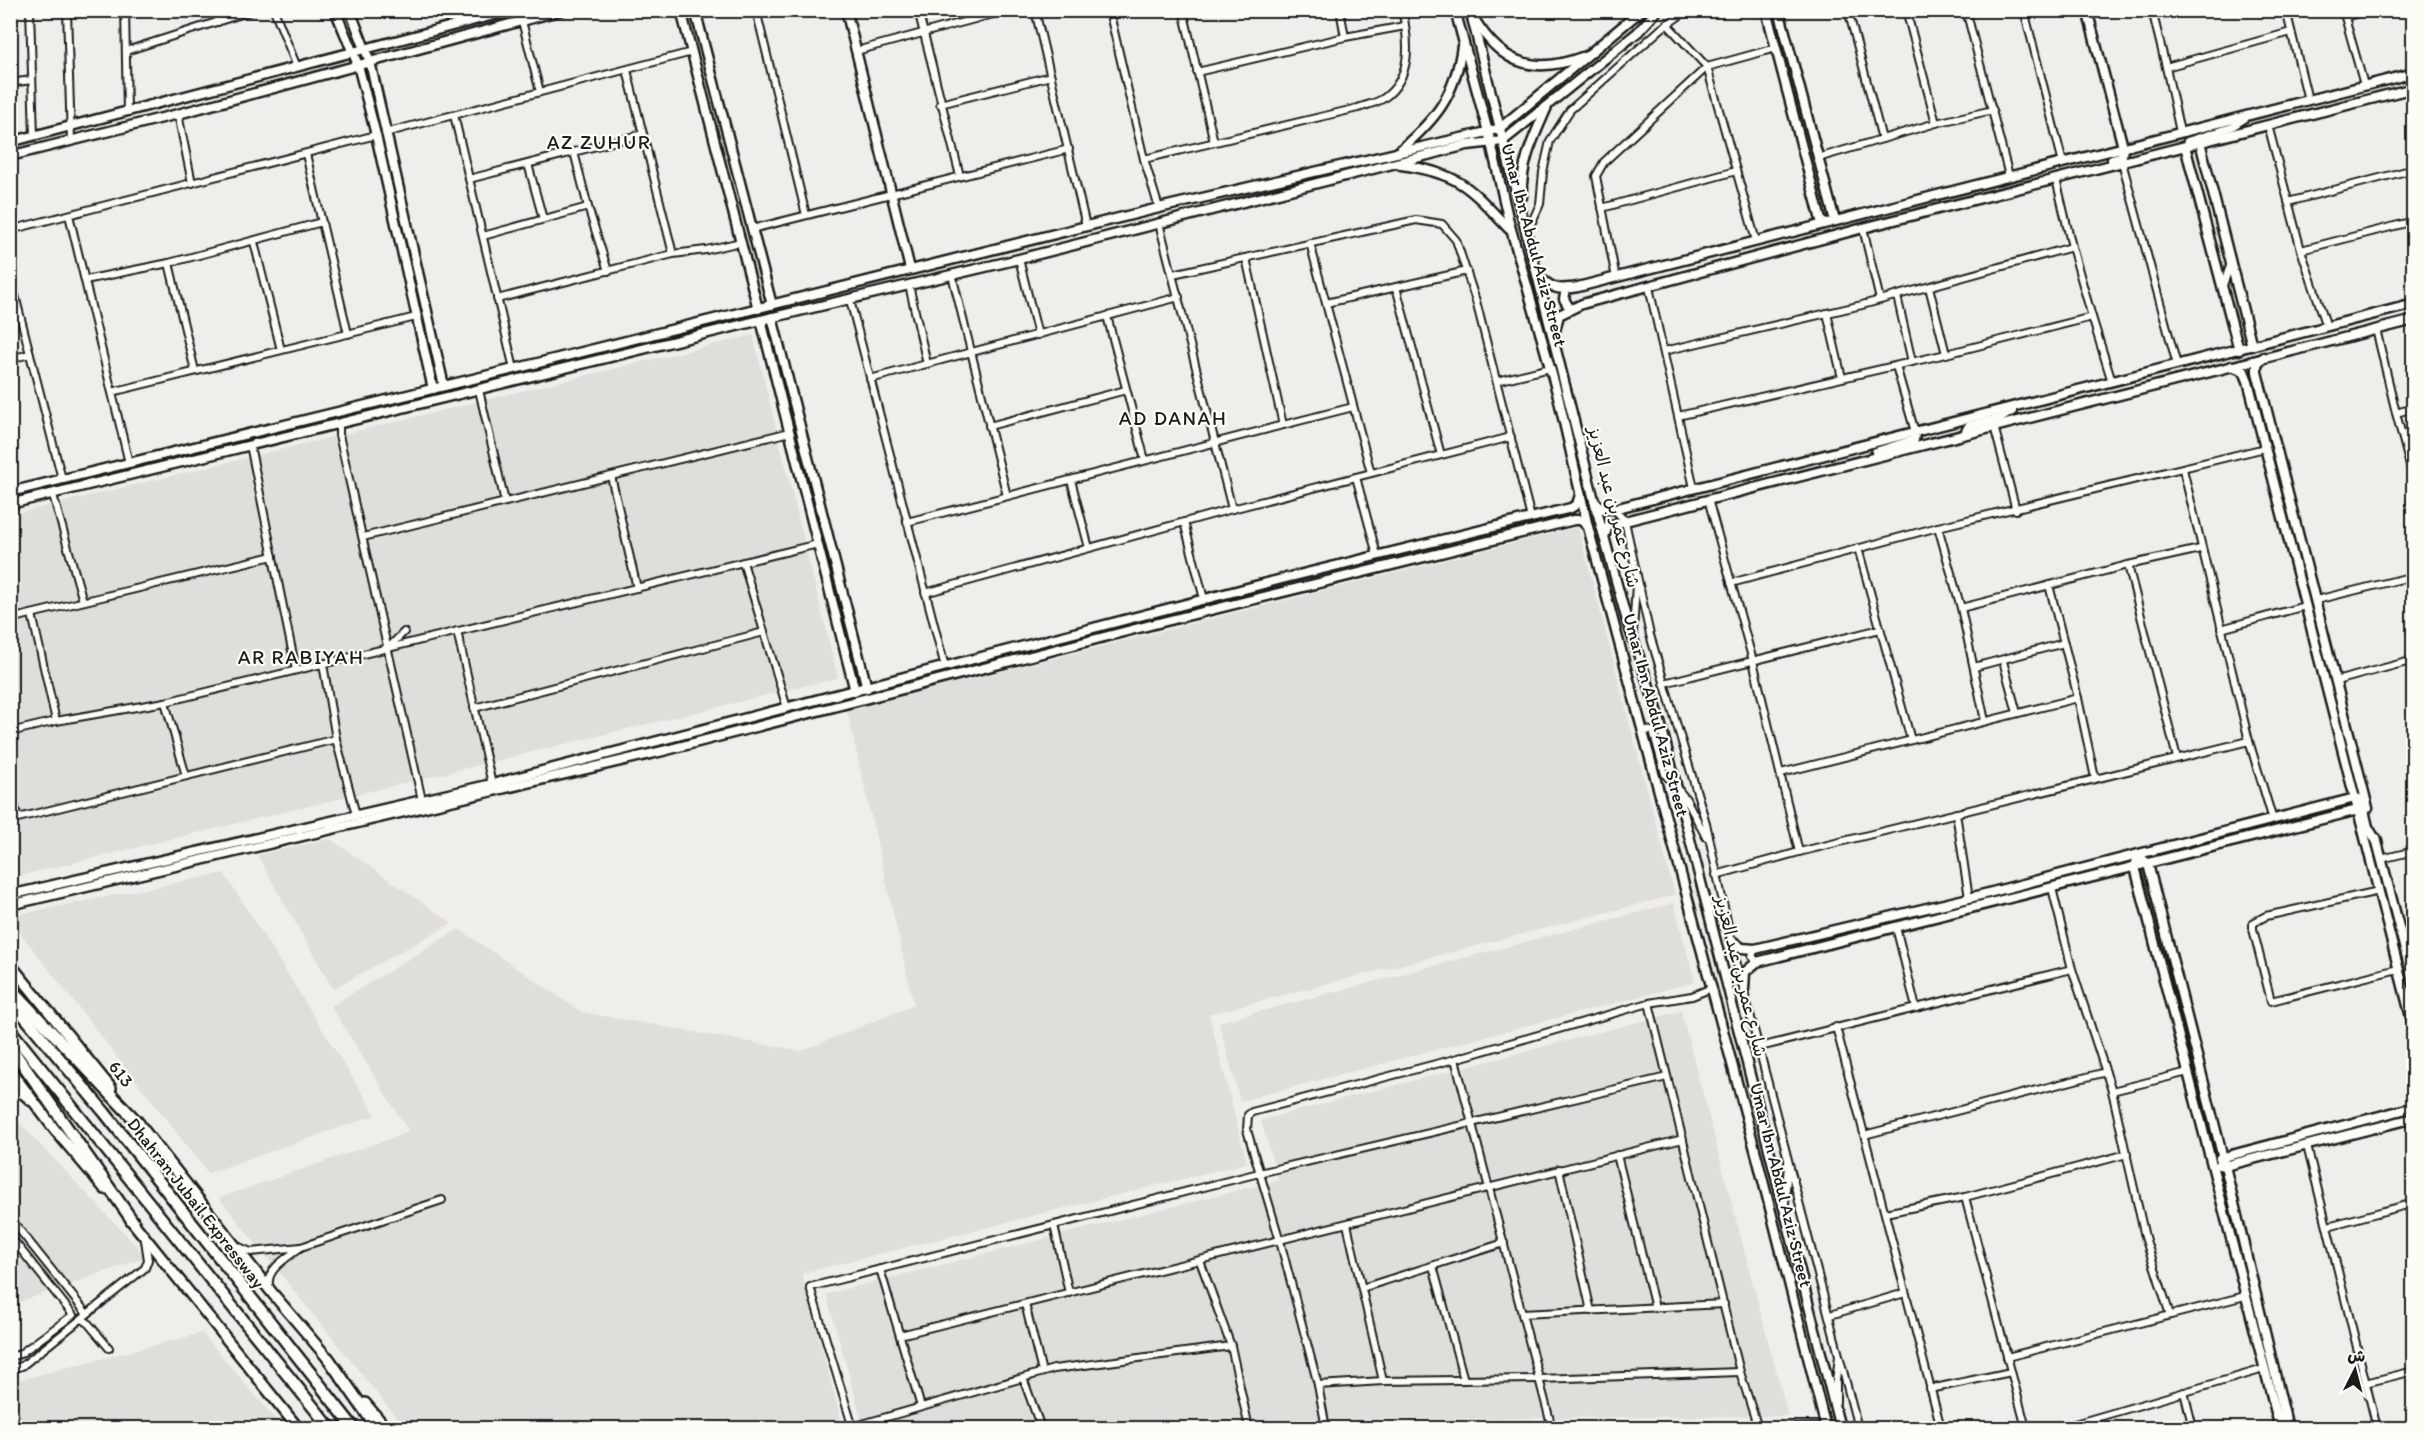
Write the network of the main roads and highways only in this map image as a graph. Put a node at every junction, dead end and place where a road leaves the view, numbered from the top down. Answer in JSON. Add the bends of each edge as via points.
{"nodes":[{"id":1,"x":10,"y":964,"type":"edge"},
{"id":2,"x":10,"y":988,"type":"edge"},
{"id":3,"x":10,"y":999,"type":"edge"},
{"id":4,"x":10,"y":1030,"type":"edge"},
{"id":5,"x":10,"y":1046,"type":"edge"},
{"id":6,"x":10,"y":1070,"type":"edge"},
{"id":7,"x":139,"y":1124,"type":"junction"},
{"id":8,"x":134,"y":1223,"type":"junction"},
{"id":9,"x":328,"y":1358,"type":"junction"},
{"id":10,"x":298,"y":1428,"type":"edge"},
{"id":11,"x":330,"y":1428,"type":"edge"},
{"id":12,"x":354,"y":1428,"type":"edge"},
{"id":13,"x":377,"y":1428,"type":"edge"},
{"id":14,"x":386,"y":1428,"type":"edge"}],
"edges":[{"from":1,"to":7,"type":"main road","name":"613"},
{"from":2,"to":7,"type":"highway"},
{"from":3,"to":12,"type":"highway","name":"Dhahran Jubail Expressway","number":"613"},
{"from":4,"to":11,"type":"highway","name":"Dhahran Jubail Expressway"},
{"from":5,"to":8,"type":"highway"},
{"from":6,"to":8,"type":"main road"},
{"from":7,"to":9,"type":"main road","name":"613"},
{"from":8,"to":10,"type":"main road"},
{"from":9,"to":13,"type":"highway"},
{"from":9,"to":14,"type":"main road","name":"613"}]}
